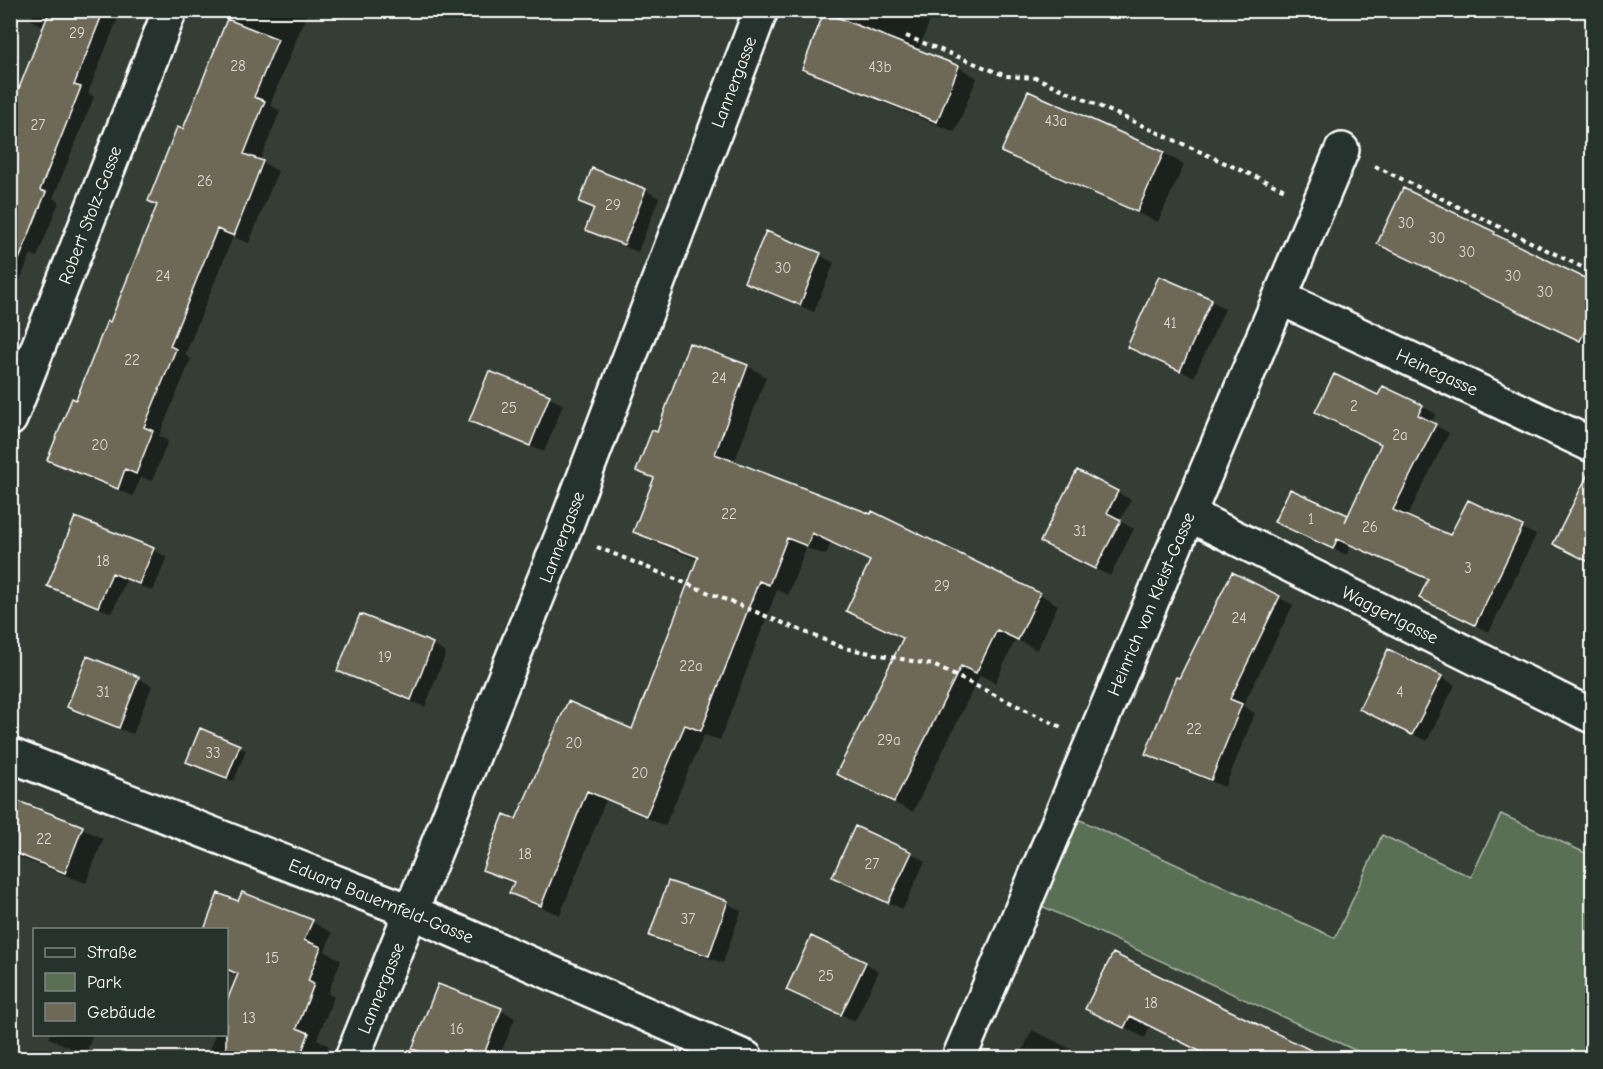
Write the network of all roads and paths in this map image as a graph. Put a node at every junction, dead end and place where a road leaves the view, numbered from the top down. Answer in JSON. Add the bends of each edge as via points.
{"nodes":[{"id":1,"x":170,"y":10,"type":"edge"},
{"id":2,"x":761,"y":10,"type":"edge"},
{"id":3,"x":906,"y":36,"type":"dead end"},
{"id":4,"x":1342,"y":150,"type":"joint"},
{"id":5,"x":1319,"y":205,"type":"junction"},
{"id":6,"x":1593,"y":272,"type":"edge"},
{"id":7,"x":1281,"y":298,"type":"junction"},
{"id":8,"x":10,"y":419,"type":"edge"},
{"id":9,"x":1593,"y":445,"type":"edge"},
{"id":10,"x":1188,"y":514,"type":"junction"},
{"id":11,"x":563,"y":533,"type":"junction"},
{"id":12,"x":1593,"y":716,"type":"edge"},
{"id":13,"x":1092,"y":743,"type":"junction"},
{"id":14,"x":10,"y":755,"type":"edge"},
{"id":15,"x":412,"y":912,"type":"junction"},
{"id":16,"x":352,"y":1059,"type":"edge"},
{"id":17,"x":746,"y":1059,"type":"edge"},
{"id":18,"x":959,"y":1059,"type":"edge"}],
"edges":[{"from":1,"to":8,"type":"street","name":"Robert Stolz-Gasse"},
{"from":2,"to":11,"type":"street","name":"Lannergasse"},
{"from":3,"to":5,"type":"path","via":[[1006,76],[1037,78]]},
{"from":4,"to":5,"type":"street","name":"Heinrich von Kleist-Gasse"},
{"from":4,"to":6,"type":"path"},
{"from":5,"to":7,"type":"street","name":"Heinrich von Kleist-Gasse"},
{"from":7,"to":9,"type":"street","name":"Heinegasse"},
{"from":7,"to":10,"type":"street","name":"Heinrich von Kleist-Gasse"},
{"from":10,"to":12,"type":"street","name":"Waggerlgasse"},
{"from":10,"to":13,"type":"street","name":"Heinrich von Kleist-Gasse"},
{"from":11,"to":13,"type":"path","via":[[844,648],[933,666]]},
{"from":11,"to":15,"type":"street","name":"Lannergasse"},
{"from":13,"to":18,"type":"street","name":"Heinrich von Kleist-Gasse"},
{"from":14,"to":15,"type":"street","name":"Eduard Bauernfeld-Gasse"},
{"from":15,"to":16,"type":"street","name":"Lannergasse"},
{"from":15,"to":17,"type":"street","name":"Eduard Bauernfeld-Gasse"}]}
